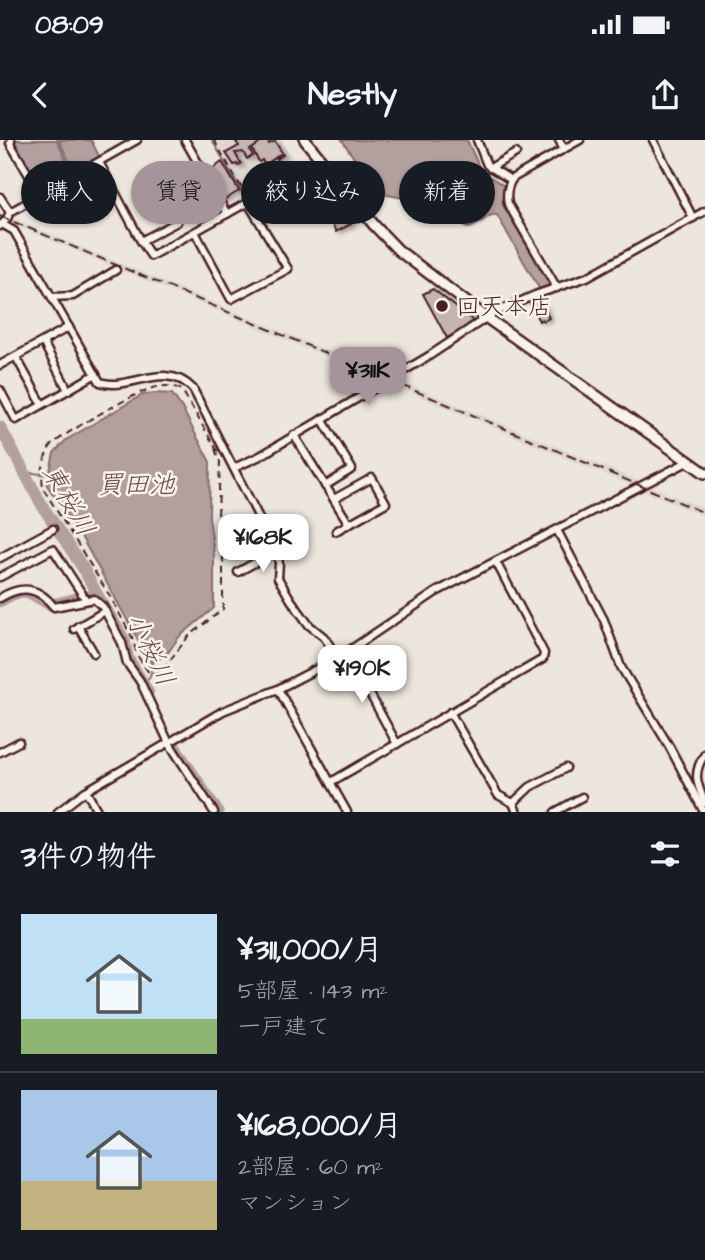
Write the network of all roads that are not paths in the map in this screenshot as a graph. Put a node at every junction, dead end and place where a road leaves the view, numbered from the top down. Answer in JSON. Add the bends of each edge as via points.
{"nodes":[{"id":1,"x":10,"y":140,"type":"edge"},
{"id":2,"x":137,"y":140,"type":"edge"},
{"id":3,"x":185,"y":140,"type":"edge"},
{"id":4,"x":305,"y":140,"type":"edge"},
{"id":5,"x":477,"y":140,"type":"edge"},
{"id":6,"x":559,"y":140,"type":"edge"},
{"id":7,"x":580,"y":140,"type":"edge"},
{"id":8,"x":653,"y":140,"type":"edge"},
{"id":9,"x":564,"y":149,"type":"junction"},
{"id":10,"x":516,"y":153,"type":"dead end"},
{"id":11,"x":101,"y":161,"type":"edge"},
{"id":12,"x":197,"y":161,"type":"edge"},
{"id":13,"x":322,"y":161,"type":"edge"},
{"id":14,"x":486,"y":161,"type":"edge"},
{"id":15,"x":21,"y":162,"type":"edge"},
{"id":16,"x":495,"y":165,"type":"edge"},
{"id":17,"x":495,"y":171,"type":"edge"},
{"id":18,"x":511,"y":180,"type":"junction"},
{"id":19,"x":117,"y":196,"type":"edge"},
{"id":20,"x":0,"y":197,"type":"edge"},
{"id":21,"x":21,"y":205,"type":"edge"},
{"id":22,"x":241,"y":206,"type":"edge"},
{"id":23,"x":705,"y":211,"type":"edge"},
{"id":24,"x":10,"y":212,"type":"junction"},
{"id":25,"x":227,"y":214,"type":"edge"},
{"id":26,"x":693,"y":218,"type":"junction"},
{"id":27,"x":173,"y":224,"type":"edge"},
{"id":28,"x":209,"y":224,"type":"edge"},
{"id":29,"x":262,"y":224,"type":"edge"},
{"id":30,"x":373,"y":224,"type":"edge"},
{"id":31,"x":1,"y":225,"type":"edge"},
{"id":32,"x":195,"y":232,"type":"junction"},
{"id":33,"x":141,"y":241,"type":"junction"},
{"id":34,"x":116,"y":270,"type":"dead end"},
{"id":35,"x":556,"y":288,"type":"junction"},
{"id":36,"x":52,"y":297,"type":"junction"},
{"id":37,"x":486,"y":318,"type":"junction"},
{"id":38,"x":69,"y":327,"type":"junction"},
{"id":39,"x":43,"y":342,"type":"junction"},
{"id":40,"x":16,"y":357,"type":"junction"},
{"id":41,"x":0,"y":365,"type":"edge"},
{"id":42,"x":96,"y":374,"type":"junction"},
{"id":43,"x":0,"y":390,"type":"edge"},
{"id":44,"x":68,"y":390,"type":"junction"},
{"id":45,"x":42,"y":404,"type":"junction"},
{"id":46,"x":322,"y":419,"type":"junction"},
{"id":47,"x":294,"y":435,"type":"junction"},
{"id":48,"x":690,"y":461,"type":"junction"},
{"id":49,"x":233,"y":467,"type":"junction"},
{"id":50,"x":705,"y":473,"type":"edge"},
{"id":51,"x":325,"y":486,"type":"junction"},
{"id":52,"x":334,"y":499,"type":"junction"},
{"id":53,"x":349,"y":524,"type":"junction"},
{"id":54,"x":53,"y":529,"type":"dead end"},
{"id":55,"x":557,"y":530,"type":"junction"},
{"id":56,"x":336,"y":531,"type":"dead end"},
{"id":57,"x":276,"y":551,"type":"junction"},
{"id":58,"x":0,"y":558,"type":"edge"},
{"id":59,"x":496,"y":562,"type":"junction"},
{"id":60,"x":238,"y":572,"type":"dead end"},
{"id":61,"x":0,"y":577,"type":"edge"},
{"id":62,"x":0,"y":598,"type":"edge"},
{"id":63,"x":85,"y":598,"type":"junction"},
{"id":64,"x":105,"y":611,"type":"junction"},
{"id":65,"x":94,"y":653,"type":"dead end"},
{"id":66,"x":338,"y":658,"type":"junction"},
{"id":67,"x":278,"y":689,"type":"junction"},
{"id":68,"x":450,"y":712,"type":"junction"},
{"id":69,"x":19,"y":742,"type":"dead end"},
{"id":70,"x":169,"y":743,"type":"junction"},
{"id":71,"x":397,"y":744,"type":"junction"},
{"id":72,"x":0,"y":752,"type":"edge"},
{"id":73,"x":705,"y":754,"type":"edge"},
{"id":74,"x":566,"y":768,"type":"dead end"},
{"id":75,"x":331,"y":782,"type":"junction"},
{"id":76,"x":86,"y":791,"type":"junction"},
{"id":77,"x":582,"y":797,"type":"dead end"},
{"id":78,"x":513,"y":803,"type":"junction"},
{"id":79,"x":705,"y":803,"type":"edge"},
{"id":80,"x":58,"y":812,"type":"edge"},
{"id":81,"x":98,"y":812,"type":"edge"},
{"id":82,"x":214,"y":812,"type":"edge"},
{"id":83,"x":346,"y":812,"type":"edge"},
{"id":84,"x":517,"y":812,"type":"edge"},
{"id":85,"x":555,"y":812,"type":"edge"},
{"id":86,"x":704,"y":812,"type":"edge"}],
"edges":[{"from":1,"to":15,"type":"street"},
{"from":2,"to":11,"type":"street"},
{"from":3,"to":12,"type":"street"},
{"from":4,"to":13,"type":"main road"},
{"from":5,"to":14,"type":"street"},
{"from":6,"to":9,"type":"street"},
{"from":7,"to":9,"type":"street"},
{"from":8,"to":26,"type":"street"},
{"from":9,"to":18,"type":"street"},
{"from":10,"to":16,"type":"street"},
{"from":17,"to":18,"type":"street"},
{"from":18,"to":35,"type":"street","via":[[508,204]]},
{"from":19,"to":33,"type":"street"},
{"from":20,"to":24,"type":"street"},
{"from":21,"to":24,"type":"street"},
{"from":22,"to":25,"type":"street"},
{"from":23,"to":26,"type":"street"},
{"from":24,"to":31,"type":"street"},
{"from":26,"to":35,"type":"street","via":[[587,277]]},
{"from":27,"to":33,"type":"street"},
{"from":28,"to":32,"type":"street"},
{"from":29,"to":32,"type":"street","via":[[288,269],[230,299]]},
{"from":30,"to":37,"type":"main road","via":[[398,250]]},
{"from":31,"to":36,"type":"street","via":[[14,231]]},
{"from":32,"to":33,"type":"street","via":[[151,256]]},
{"from":34,"to":36,"type":"street","via":[[73,296]]},
{"from":35,"to":37,"type":"street"},
{"from":36,"to":38,"type":"street"},
{"from":37,"to":46,"type":"street"},
{"from":37,"to":48,"type":"main road"},
{"from":38,"to":39,"type":"street"},
{"from":38,"to":42,"type":"street"},
{"from":39,"to":40,"type":"street"},
{"from":39,"to":44,"type":"street"},
{"from":40,"to":41,"type":"street"},
{"from":40,"to":45,"type":"street"},
{"from":42,"to":44,"type":"street"},
{"from":42,"to":49,"type":"street","via":[[100,382],[110,385],[155,377],[184,381]]},
{"from":43,"to":45,"type":"street","via":[[16,419]]},
{"from":44,"to":45,"type":"street"},
{"from":46,"to":47,"type":"street"},
{"from":46,"to":51,"type":"street","via":[[352,469]]},
{"from":47,"to":49,"type":"street"},
{"from":47,"to":51,"type":"street"},
{"from":48,"to":50,"type":"main road"},
{"from":48,"to":55,"type":"street"},
{"from":49,"to":57,"type":"street"},
{"from":51,"to":52,"type":"street"},
{"from":52,"to":53,"type":"street"},
{"from":52,"to":53,"type":"street","via":[[372,478],[386,503]]},
{"from":53,"to":56,"type":"street"},
{"from":54,"to":58,"type":"street"},
{"from":55,"to":59,"type":"street"},
{"from":55,"to":86,"type":"street","via":[[604,620],[621,667]]},
{"from":57,"to":60,"type":"street"},
{"from":57,"to":66,"type":"street","via":[[278,578]]},
{"from":59,"to":66,"type":"street","via":[[436,592]]},
{"from":59,"to":68,"type":"street","via":[[544,653],[543,659]]},
{"from":61,"to":63,"type":"street","via":[[53,549]]},
{"from":62,"to":63,"type":"street","via":[[18,588],[27,588],[52,605]]},
{"from":63,"to":64,"type":"street","via":[[94,599]]},
{"from":64,"to":65,"type":"street","via":[[76,627]]},
{"from":64,"to":70,"type":"street"},
{"from":66,"to":67,"type":"street"},
{"from":66,"to":71,"type":"street","via":[[364,683]]},
{"from":67,"to":70,"type":"street","via":[[223,711]]},
{"from":67,"to":75,"type":"street"},
{"from":68,"to":71,"type":"street"},
{"from":68,"to":78,"type":"street","via":[[498,795]]},
{"from":69,"to":72,"type":"street"},
{"from":70,"to":76,"type":"street"},
{"from":70,"to":82,"type":"street"},
{"from":71,"to":75,"type":"street"},
{"from":73,"to":79,"type":"street","via":[[695,780]]},
{"from":74,"to":78,"type":"street","via":[[530,787]]},
{"from":75,"to":83,"type":"street"},
{"from":76,"to":80,"type":"street"},
{"from":76,"to":81,"type":"street"},
{"from":77,"to":85,"type":"street"},
{"from":78,"to":84,"type":"street"}]}
